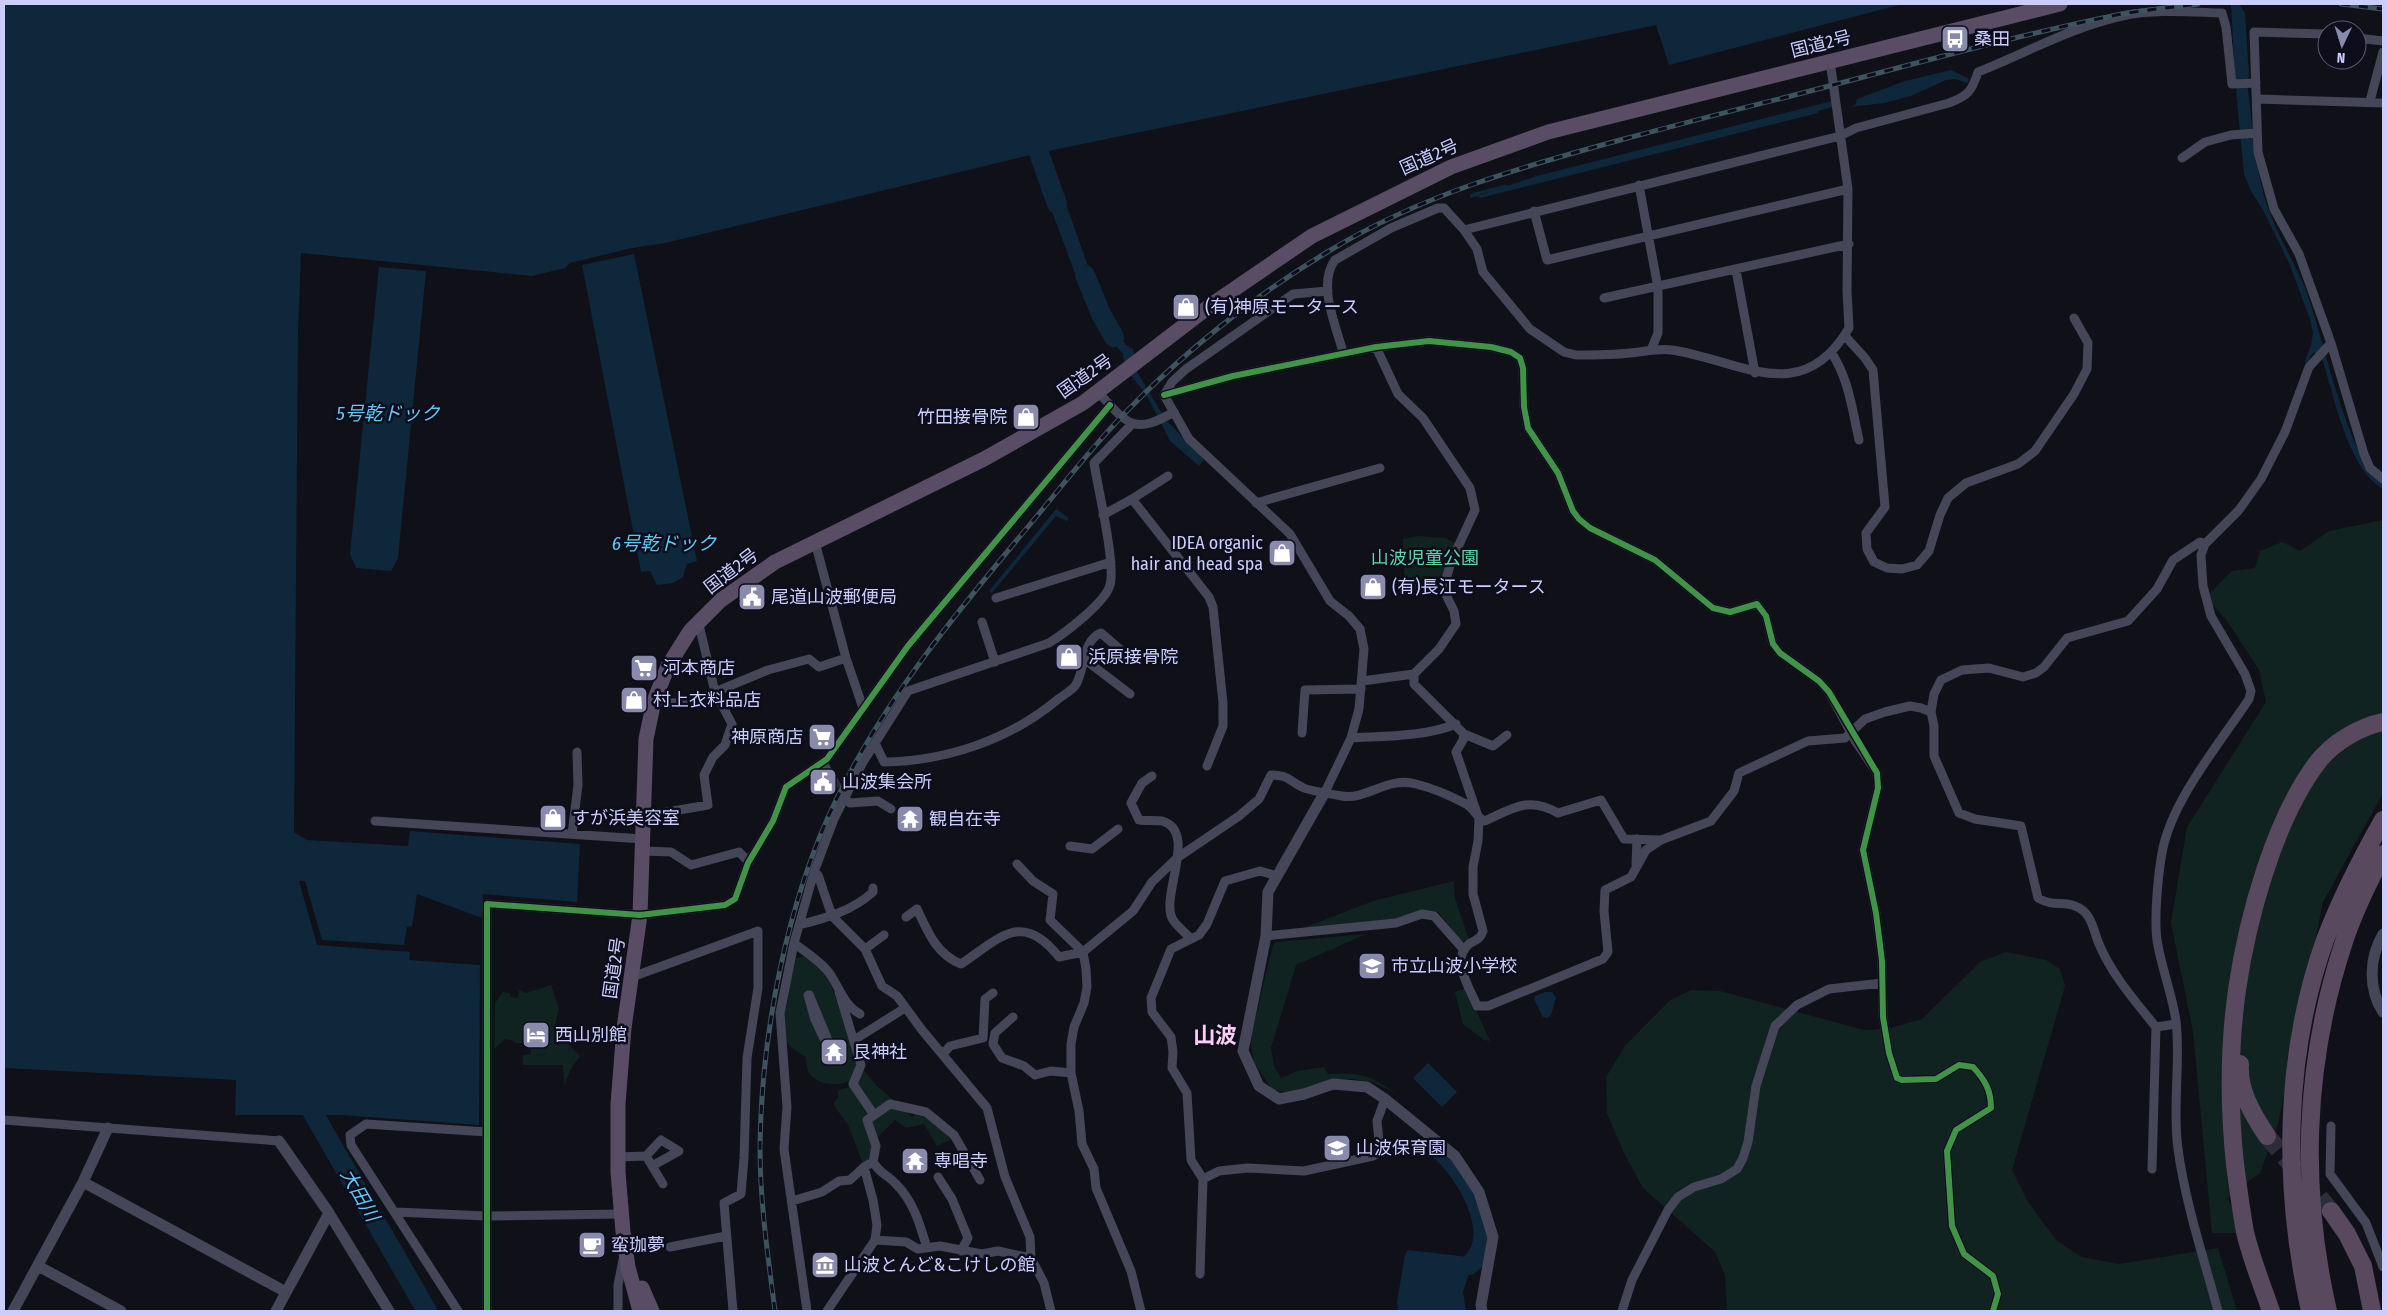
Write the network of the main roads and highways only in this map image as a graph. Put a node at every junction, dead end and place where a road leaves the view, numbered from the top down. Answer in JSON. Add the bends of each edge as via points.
{"nodes":[{"id":1,"x":2060,"y":4,"type":"edge"},
{"id":2,"x":2383,"y":722,"type":"edge"},
{"id":3,"x":2383,"y":820,"type":"edge"},
{"id":4,"x":2383,"y":854,"type":"edge"},
{"id":5,"x":2253,"y":912,"type":"junction"},
{"id":6,"x":2267,"y":1136,"type":"tunnel mouth"},
{"id":7,"x":620,"y":1197,"type":"junction"},
{"id":8,"x":2331,"y":1211,"type":"tunnel mouth"},
{"id":9,"x":640,"y":1311,"type":"edge"},
{"id":10,"x":652,"y":1311,"type":"edge"},
{"id":11,"x":2271,"y":1311,"type":"edge"},
{"id":12,"x":2310,"y":1311,"type":"edge"},
{"id":13,"x":2328,"y":1311,"type":"edge"},
{"id":14,"x":2372,"y":1311,"type":"edge"}],
"edges":[{"from":1,"to":7,"type":"highway","name":"国道2号","via":[[1548,132],[1450,167],[1312,236],[1211,305],[1099,393],[984,459],[775,562],[738,586],[690,631],[668,666],[654,701],[646,739],[640,915],[624,1028],[618,1104]]},
{"from":2,"to":5,"type":"highway","via":[[2347,736],[2318,761],[2285,819]]},
{"from":3,"to":12,"type":"highway","via":[[2352,877],[2325,941],[2299,1049],[2291,1157],[2296,1240]]},
{"from":4,"to":13,"type":"highway","via":[[2342,946],[2315,1060],[2309,1148],[2310,1201]]},
{"from":5,"to":6,"type":"highway","via":[[2242,991],[2240,1068],[2245,1097]]},
{"from":5,"to":11,"type":"highway","via":[[2237,990],[2231,1093],[2235,1164],[2246,1233]]},
{"from":7,"to":9,"type":"highway","name":"国道2号","via":[[625,1249]]},
{"from":7,"to":10,"type":"highway","name":"国道2号","via":[[630,1248]]},
{"from":8,"to":14,"type":"highway","via":[[2363,1266]]}]}
